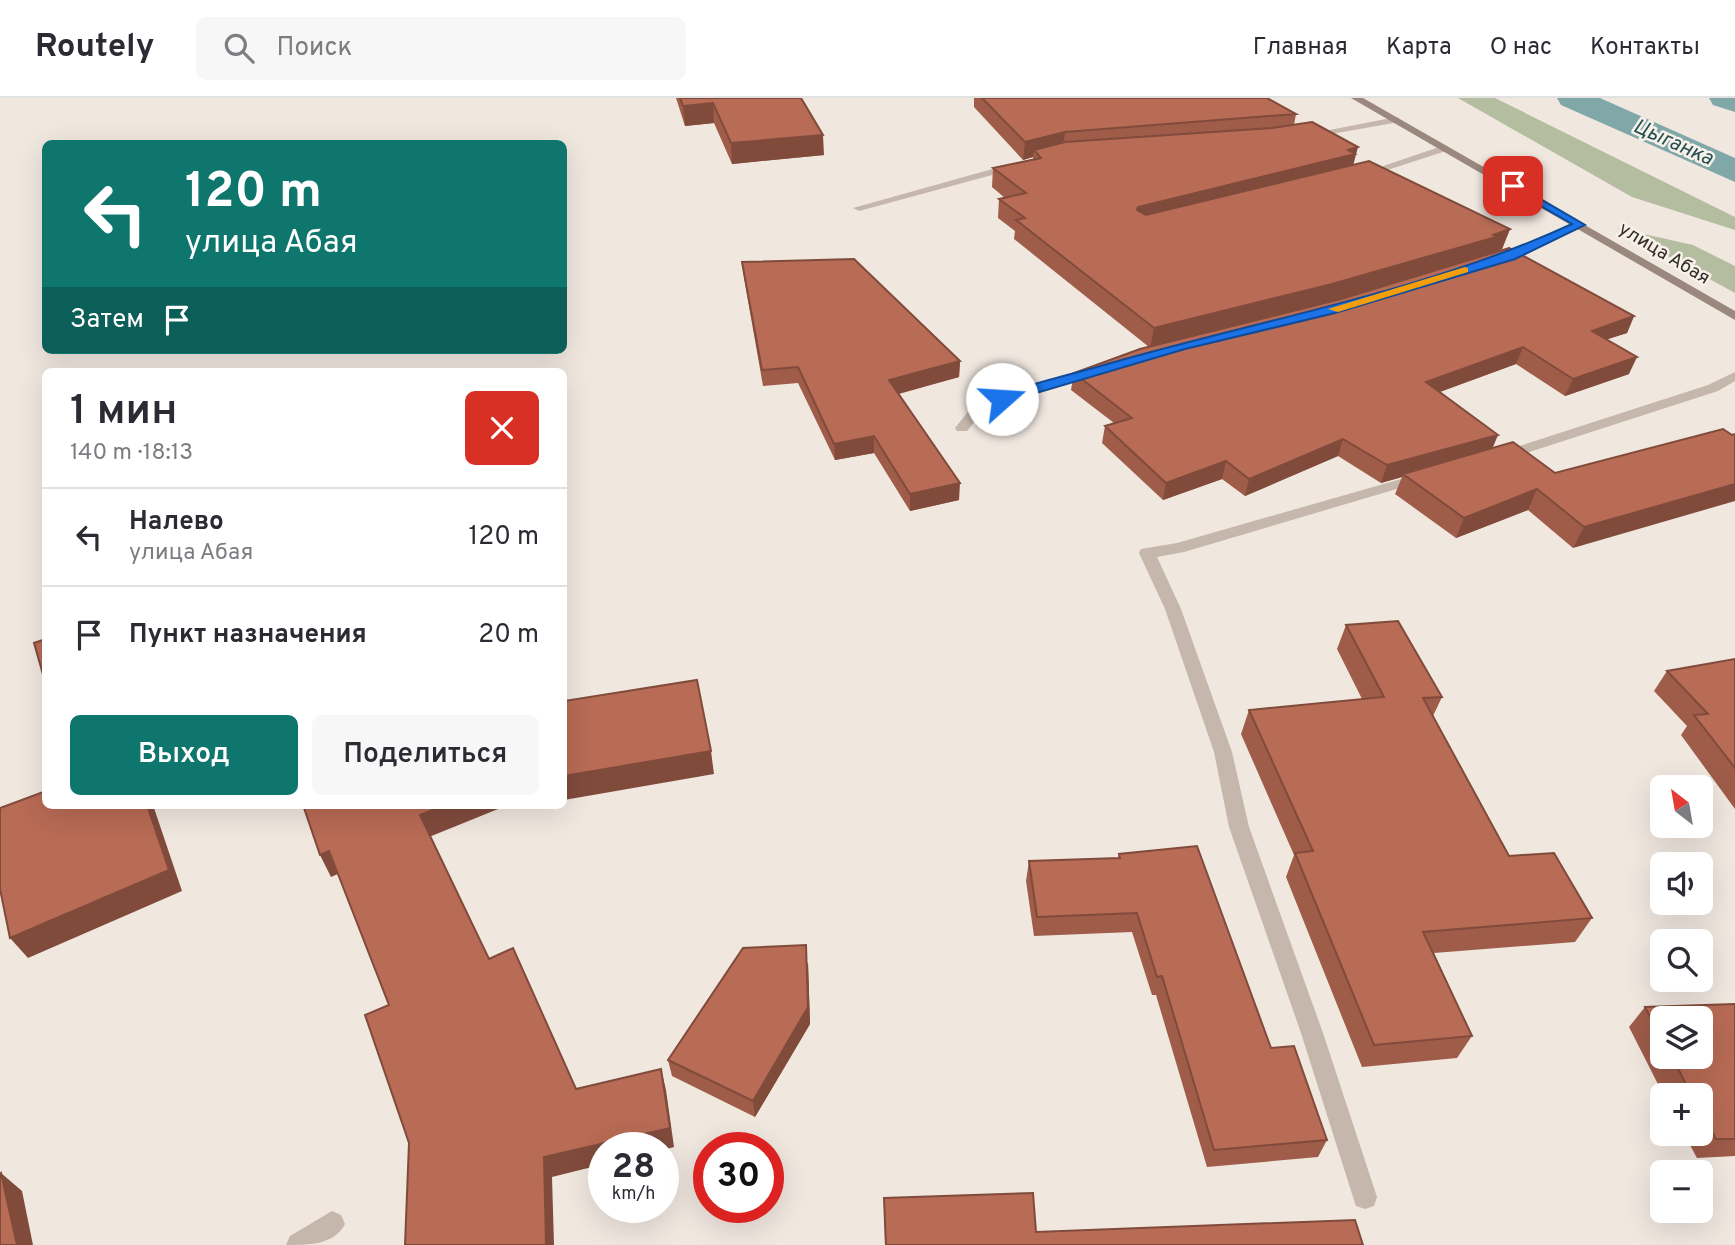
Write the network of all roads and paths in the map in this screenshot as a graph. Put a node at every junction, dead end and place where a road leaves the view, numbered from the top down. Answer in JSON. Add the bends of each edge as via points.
{"nodes":[{"id":1,"x":1356,"y":98,"type":"edge"},
{"id":2,"x":1396,"y":120,"type":"junction"},
{"id":3,"x":1295,"y":137,"type":"edge"},
{"id":4,"x":1445,"y":148,"type":"junction"},
{"id":5,"x":1024,"y":164,"type":"edge"},
{"id":6,"x":1347,"y":179,"type":"edge"},
{"id":7,"x":859,"y":208,"type":"dead end"},
{"id":8,"x":1580,"y":225,"type":"junction"},
{"id":9,"x":1488,"y":263,"type":"edge"},
{"id":10,"x":1735,"y":316,"type":"edge"},
{"id":11,"x":1111,"y":366,"type":"edge"},
{"id":12,"x":1735,"y":376,"type":"edge"},
{"id":13,"x":962,"y":428,"type":"dead end"},
{"id":14,"x":1482,"y":461,"type":"edge"},
{"id":15,"x":1436,"y":473,"type":"edge"},
{"id":16,"x":1365,"y":1196,"type":"dead end"},
{"id":17,"x":332,"y":1224,"type":"dead end"},
{"id":18,"x":299,"y":1245,"type":"edge"}],
"edges":[{"from":1,"to":2,"type":"street","name":"улица Абая"},
{"from":2,"to":3,"type":"street"},
{"from":2,"to":4,"type":"street","name":"улица Абая"},
{"from":4,"to":6,"type":"street"},
{"from":4,"to":8,"type":"street","name":"улица Абая"},
{"from":5,"to":7,"type":"street"},
{"from":8,"to":9,"type":"street"},
{"from":8,"to":10,"type":"street","name":"улица Абая"},
{"from":11,"to":13,"type":"street","via":[[979,407]]},
{"from":12,"to":14,"type":"street","via":[[1634,415]]},
{"from":15,"to":16,"type":"street","via":[[1147,553],[1173,609],[1223,752],[1239,827]]},
{"from":17,"to":18,"type":"street"}]}
